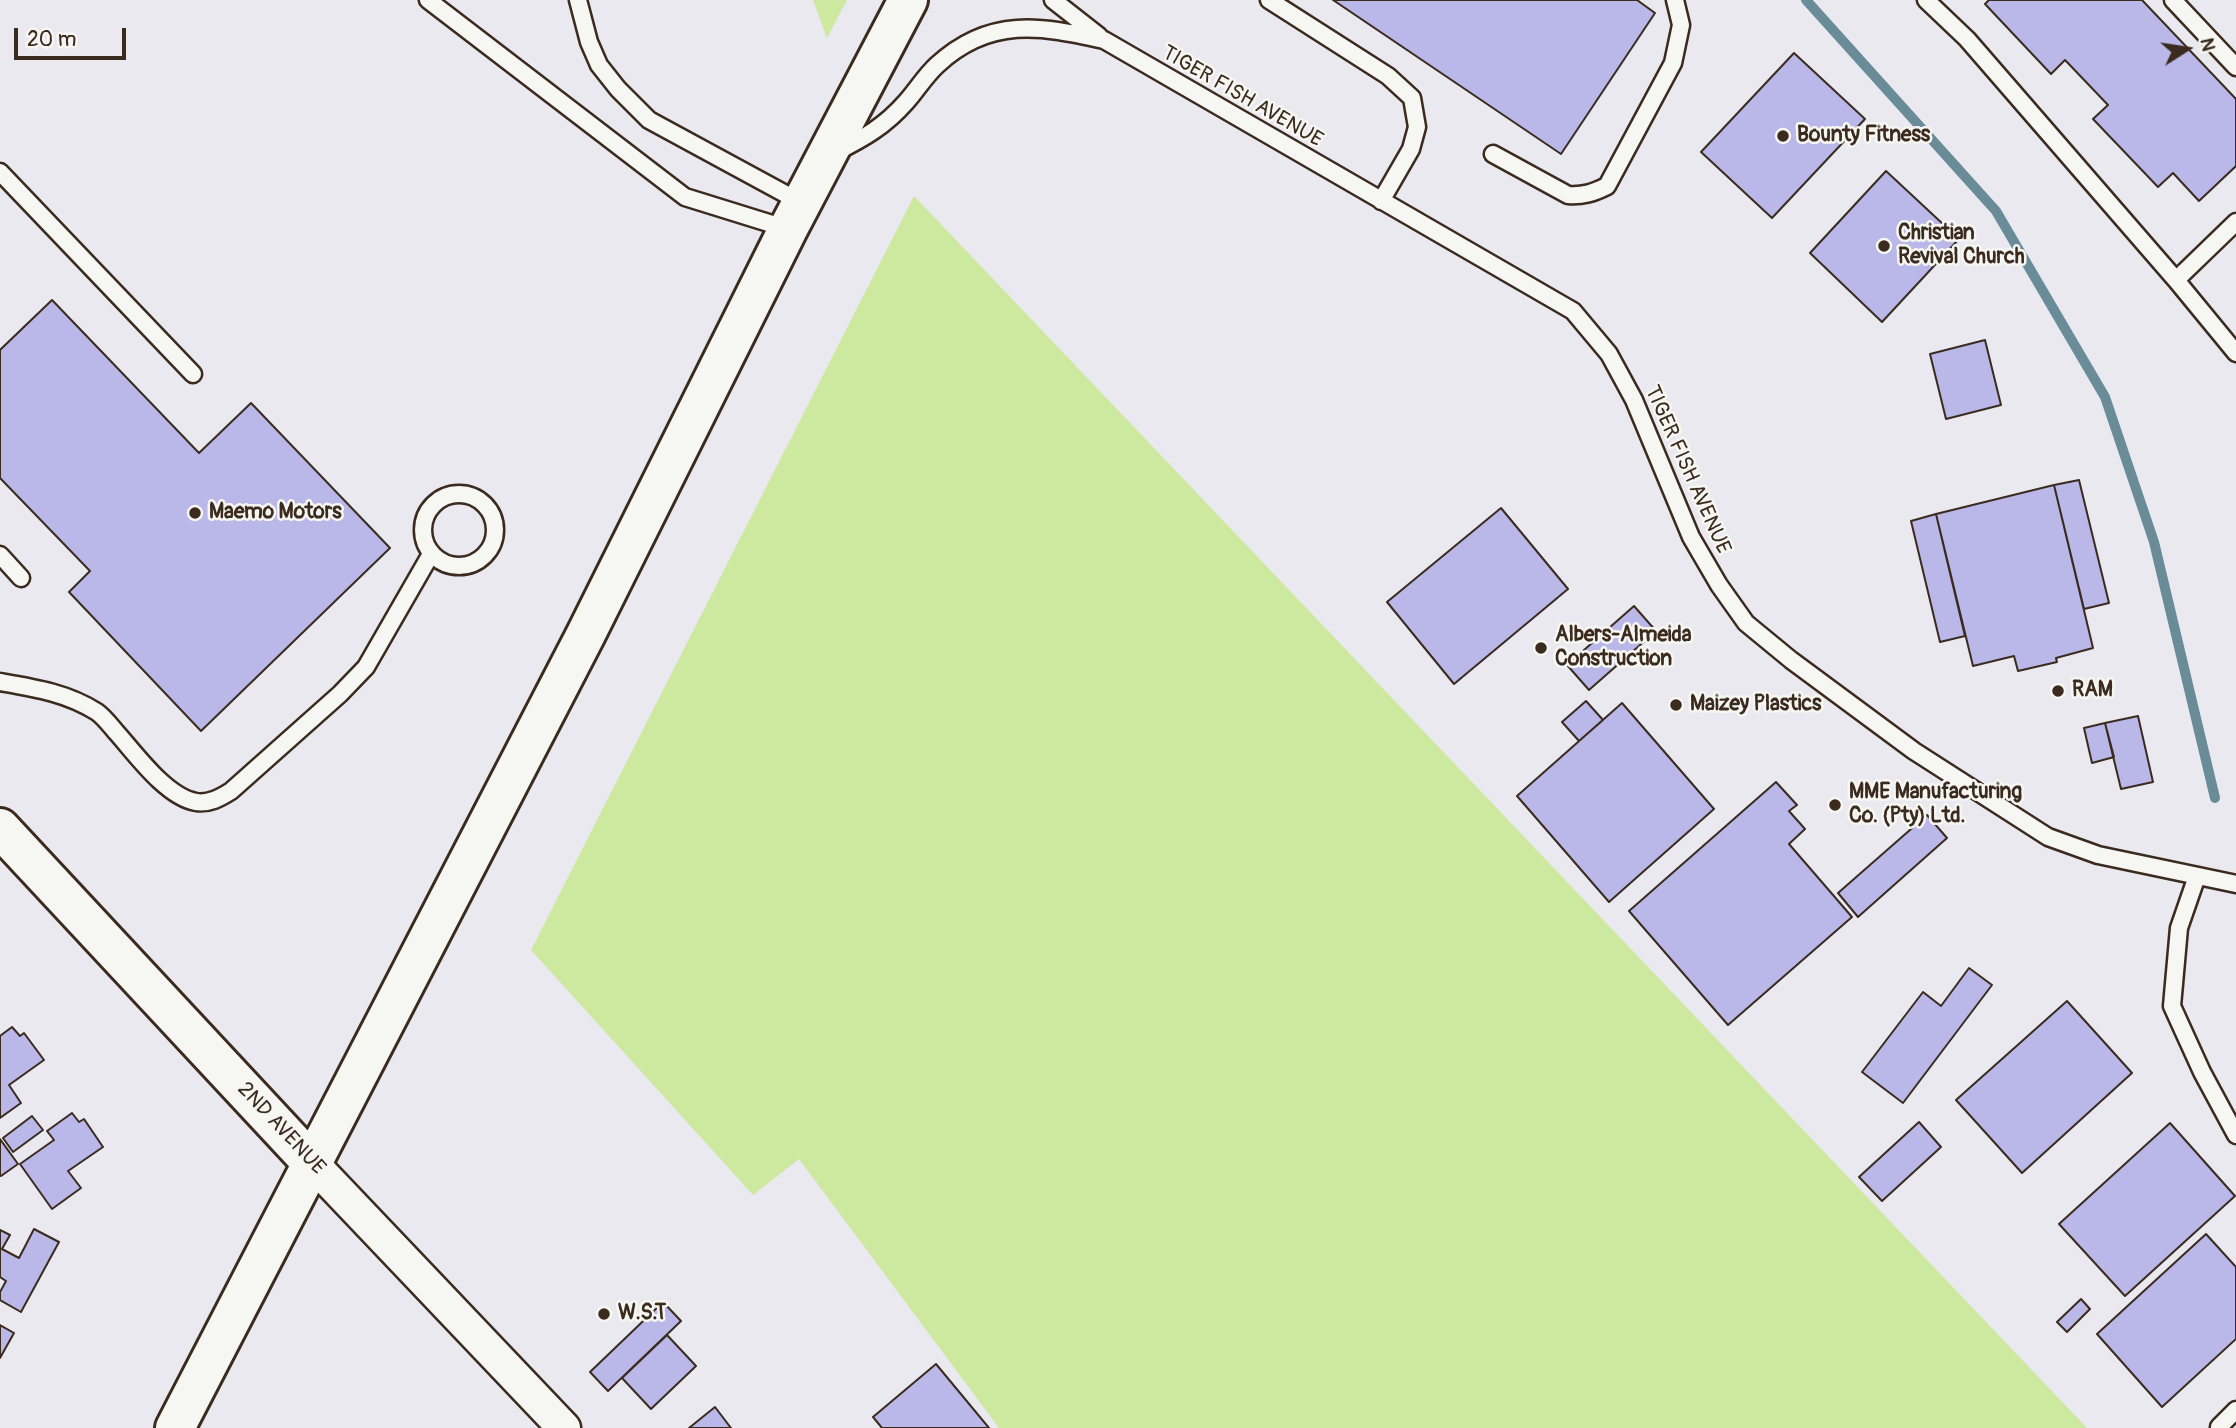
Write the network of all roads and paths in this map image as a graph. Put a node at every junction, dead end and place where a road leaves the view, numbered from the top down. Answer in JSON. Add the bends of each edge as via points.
{"nodes":[{"id":1,"x":428,"y":0,"type":"edge"},
{"id":2,"x":578,"y":0,"type":"edge"},
{"id":3,"x":908,"y":0,"type":"edge"},
{"id":4,"x":1053,"y":0,"type":"edge"},
{"id":5,"x":1269,"y":0,"type":"edge"},
{"id":6,"x":1675,"y":0,"type":"edge"},
{"id":7,"x":1926,"y":0,"type":"edge"},
{"id":8,"x":2173,"y":0,"type":"edge"},
{"id":9,"x":1143,"y":64,"type":"junction"},
{"id":10,"x":2236,"y":67,"type":"edge"},
{"id":11,"x":1493,"y":154,"type":"dead end"},
{"id":12,"x":824,"y":158,"type":"junction"},
{"id":13,"x":0,"y":172,"type":"edge"},
{"id":14,"x":1381,"y":201,"type":"junction"},
{"id":15,"x":795,"y":216,"type":"junction"},
{"id":16,"x":2236,"y":222,"type":"edge"},
{"id":17,"x":2176,"y":280,"type":"junction"},
{"id":18,"x":2236,"y":353,"type":"edge"},
{"id":19,"x":193,"y":374,"type":"dead end"},
{"id":20,"x":431,"y":554,"type":"junction"},
{"id":21,"x":0,"y":555,"type":"edge"},
{"id":22,"x":21,"y":578,"type":"dead end"},
{"id":23,"x":0,"y":682,"type":"edge"},
{"id":24,"x":0,"y":828,"type":"edge"},
{"id":25,"x":2197,"y":876,"type":"junction"},
{"id":26,"x":2236,"y":884,"type":"edge"},
{"id":27,"x":2236,"y":1135,"type":"edge"},
{"id":28,"x":312,"y":1163,"type":"junction"},
{"id":29,"x":2236,"y":1410,"type":"edge"},
{"id":30,"x":2219,"y":1427,"type":"edge"},
{"id":31,"x":175,"y":1428,"type":"edge"},
{"id":32,"x":564,"y":1428,"type":"edge"}],
"edges":[{"from":1,"to":15,"type":"lane","via":[[685,197]]},
{"from":2,"to":15,"type":"lane","via":[[599,65],[649,120]]},
{"from":3,"to":12,"type":"main road"},
{"from":4,"to":9,"type":"lane"},
{"from":5,"to":14,"type":"lane","via":[[1388,76],[1412,98],[1417,127],[1411,149]]},
{"from":6,"to":11,"type":"lane","via":[[1681,25],[1673,63],[1606,186],[1581,196],[1567,195]]},
{"from":7,"to":17,"type":"lane","via":[[1967,40]]},
{"from":8,"to":10,"type":"lane"},
{"from":9,"to":12,"type":"lane","via":[[1104,40],[1059,30],[1024,27],[993,33],[937,65],[873,134]]},
{"from":9,"to":14,"type":"lane","name":"TIGER FISH AVENUE"},
{"from":12,"to":15,"type":"main road"},
{"from":13,"to":19,"type":"lane"},
{"from":14,"to":25,"type":"lane","name":"TIGER FISH AVENUE","via":[[1573,311],[1609,354],[1628,388],[1691,537],[1746,623],[1914,751],[2048,837],[2098,855]]},
{"from":15,"to":28,"type":"main road","via":[[586,634]]},
{"from":16,"to":17,"type":"lane"},
{"from":17,"to":18,"type":"lane"},
{"from":20,"to":20,"type":"lane","via":[[423,523],[429,508],[441,497],[473,496],[486,506],[494,520],[495,536],[489,551],[476,562],[461,566]]},
{"from":20,"to":23,"type":"lane","via":[[366,667],[231,791],[215,800],[197,802],[180,796],[157,778],[100,714],[74,699]]},
{"from":21,"to":22,"type":"lane"},
{"from":24,"to":28,"type":"main road","name":"2ND AVENUE"},
{"from":25,"to":26,"type":"lane","name":"TIGER FISH AVENUE"},
{"from":25,"to":27,"type":"lane","via":[[2179,928],[2172,1006]]},
{"from":28,"to":31,"type":"main road"},
{"from":28,"to":32,"type":"street","name":"2ND AVENUE"},
{"from":29,"to":30,"type":"lane"}]}
